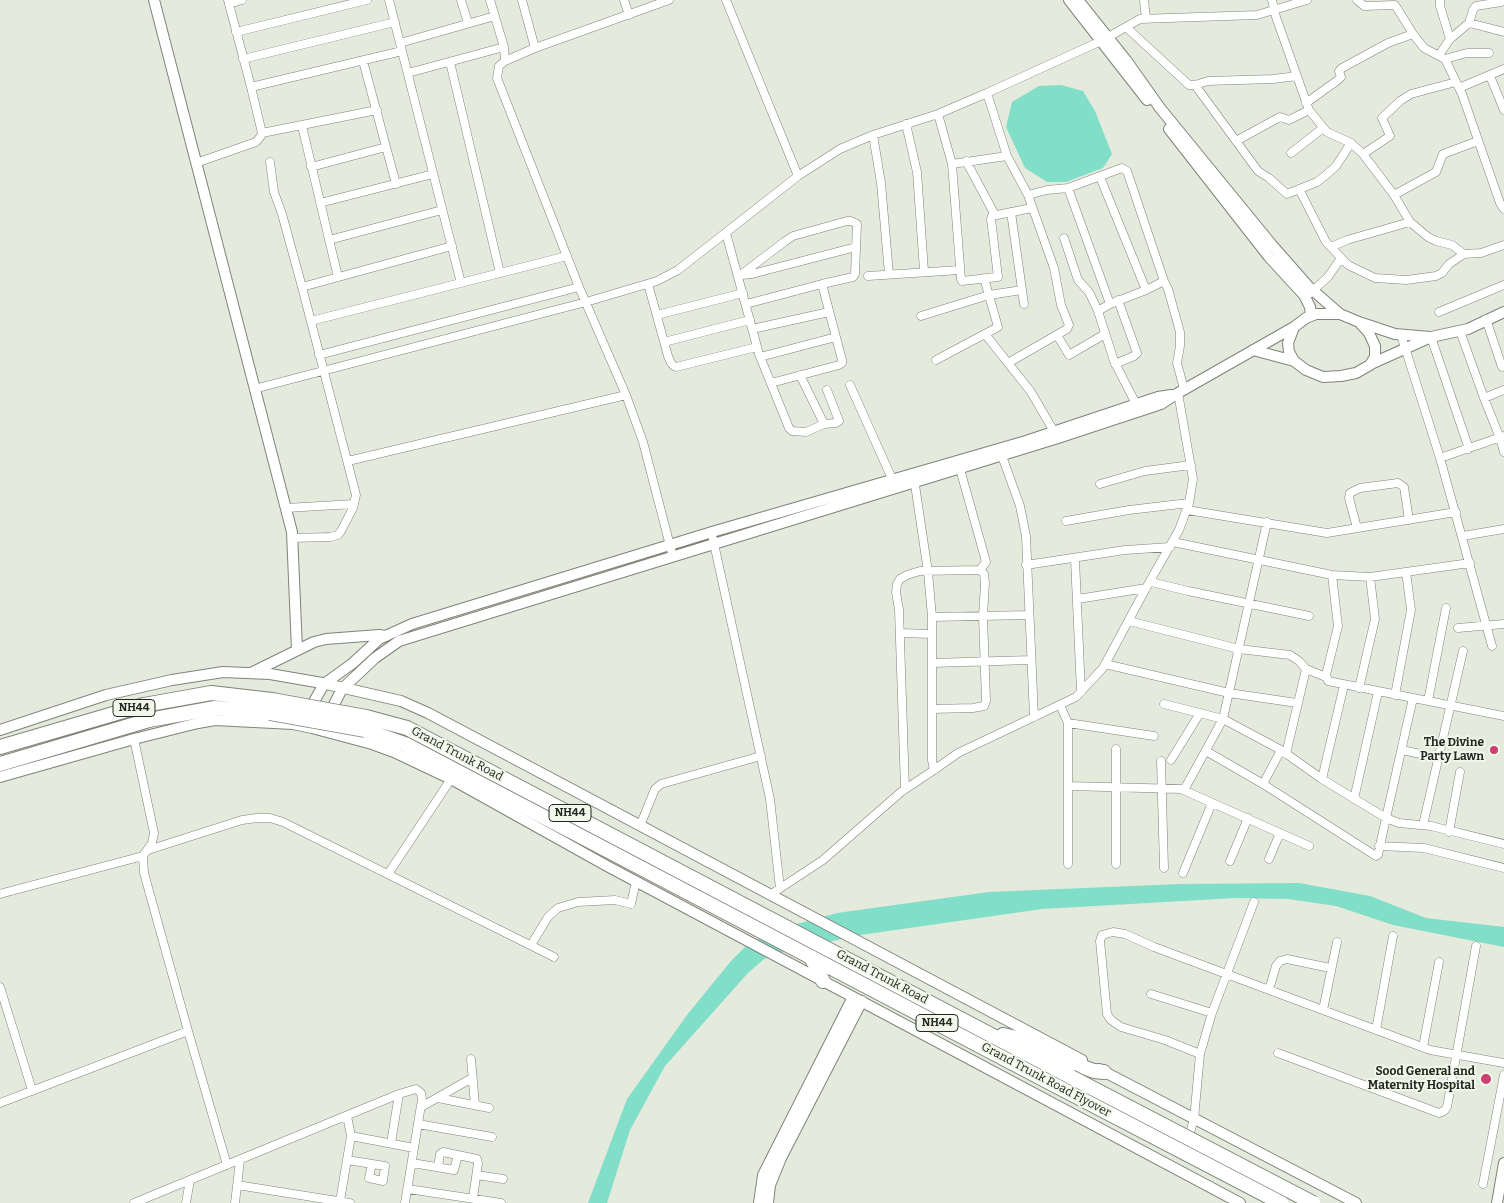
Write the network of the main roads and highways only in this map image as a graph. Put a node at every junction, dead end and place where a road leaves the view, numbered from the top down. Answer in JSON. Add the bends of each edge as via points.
{"nodes":[{"id":1,"x":0,"y":748,"type":"edge"},
{"id":2,"x":0,"y":764,"type":"edge"},
{"id":3,"x":810,"y":957,"type":"junction"},
{"id":4,"x":823,"y":981,"type":"road end"},
{"id":5,"x":987,"y":1032,"type":"junction"},
{"id":6,"x":1104,"y":1072,"type":"road end"},
{"id":7,"x":1281,"y":1203,"type":"edge"},
{"id":8,"x":1313,"y":1203,"type":"edge"}],
"edges":[{"from":1,"to":5,"type":"highway","name":"Grand Trunk Road","number":"NH44","bridge":true,"via":[[144,704],[211,693],[272,700],[408,728]]},
{"from":2,"to":3,"type":"highway","name":"Grand Trunk Road","number":"NH44","bridge":true,"via":[[149,720],[215,708],[270,713],[365,730],[404,744]]},
{"from":3,"to":4,"type":"highway"},
{"from":3,"to":7,"type":"highway","name":"Grand Trunk Road Flyover","number":"NH44","bridge":true},
{"from":5,"to":6,"type":"highway","via":[[1022,1039],[1077,1065]]},
{"from":5,"to":8,"type":"highway","name":"Grand Trunk Road Flyover","number":"NH44","bridge":true}]}
